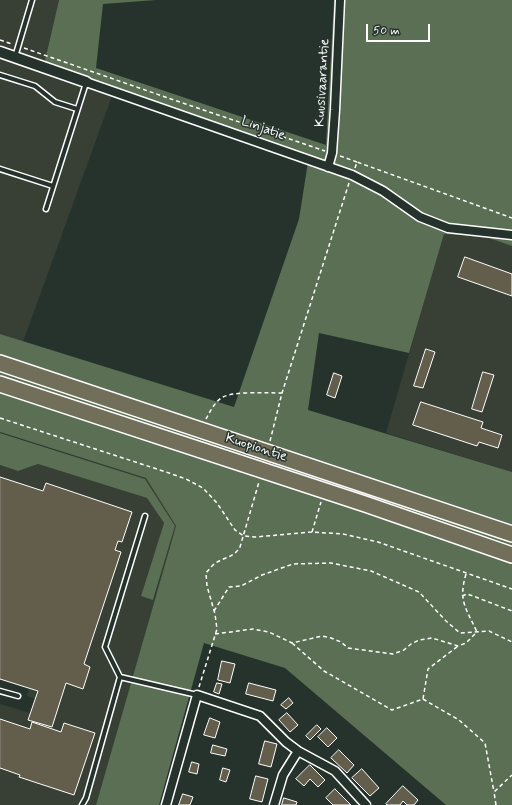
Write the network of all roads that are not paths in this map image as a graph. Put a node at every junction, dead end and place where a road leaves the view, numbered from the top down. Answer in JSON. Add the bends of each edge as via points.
{"nodes":[{"id":1,"x":32,"y":0,"type":"edge"},
{"id":2,"x":340,"y":0,"type":"edge"},
{"id":3,"x":0,"y":52,"type":"edge"},
{"id":4,"x":15,"y":57,"type":"junction"},
{"id":5,"x":0,"y":74,"type":"edge"},
{"id":6,"x":86,"y":82,"type":"junction"},
{"id":7,"x":77,"y":109,"type":"junction"},
{"id":8,"x":328,"y":167,"type":"junction"},
{"id":9,"x":0,"y":169,"type":"edge"},
{"id":10,"x":53,"y":186,"type":"junction"},
{"id":11,"x":46,"y":209,"type":"dead end"},
{"id":12,"x":512,"y":235,"type":"edge"},
{"id":13,"x":0,"y":363,"type":"edge"},
{"id":14,"x":0,"y":384,"type":"edge"},
{"id":15,"x":145,"y":516,"type":"dead end"},
{"id":16,"x":512,"y":534,"type":"edge"},
{"id":17,"x":512,"y":554,"type":"edge"},
{"id":18,"x":120,"y":677,"type":"junction"},
{"id":19,"x":0,"y":691,"type":"edge"},
{"id":20,"x":197,"y":695,"type":"junction"},
{"id":21,"x":18,"y":696,"type":"dead end"},
{"id":22,"x":298,"y":751,"type":"junction"},
{"id":23,"x":82,"y":805,"type":"edge"},
{"id":24,"x":166,"y":805,"type":"edge"},
{"id":25,"x":274,"y":805,"type":"edge"},
{"id":26,"x":366,"y":805,"type":"edge"}],
"edges":[{"from":1,"to":4,"type":"lane"},
{"from":2,"to":8,"type":"street","name":"Kuusivaarantie","via":[[332,153]]},
{"from":3,"to":4,"type":"street","name":"Linjatie"},
{"from":4,"to":6,"type":"street","name":"Linjatie"},
{"from":5,"to":7,"type":"lane","via":[[35,86],[55,102]]},
{"from":6,"to":7,"type":"lane"},
{"from":6,"to":8,"type":"street","name":"Linjatie"},
{"from":7,"to":10,"type":"lane"},
{"from":8,"to":12,"type":"street","name":"Linjatie","via":[[352,175],[383,191],[420,217],[448,228]]},
{"from":9,"to":10,"type":"lane"},
{"from":10,"to":11,"type":"lane"},
{"from":13,"to":16,"type":"highway","name":"Kuopiontie"},
{"from":14,"to":17,"type":"highway","name":"Kuopiontie"},
{"from":15,"to":18,"type":"lane","via":[[106,648]]},
{"from":18,"to":20,"type":"lane"},
{"from":18,"to":23,"type":"lane"},
{"from":19,"to":21,"type":"lane"},
{"from":20,"to":22,"type":"street","via":[[260,716]]},
{"from":20,"to":24,"type":"street"},
{"from":22,"to":25,"type":"street","via":[[283,775]]},
{"from":22,"to":26,"type":"street","via":[[335,771]]}]}
